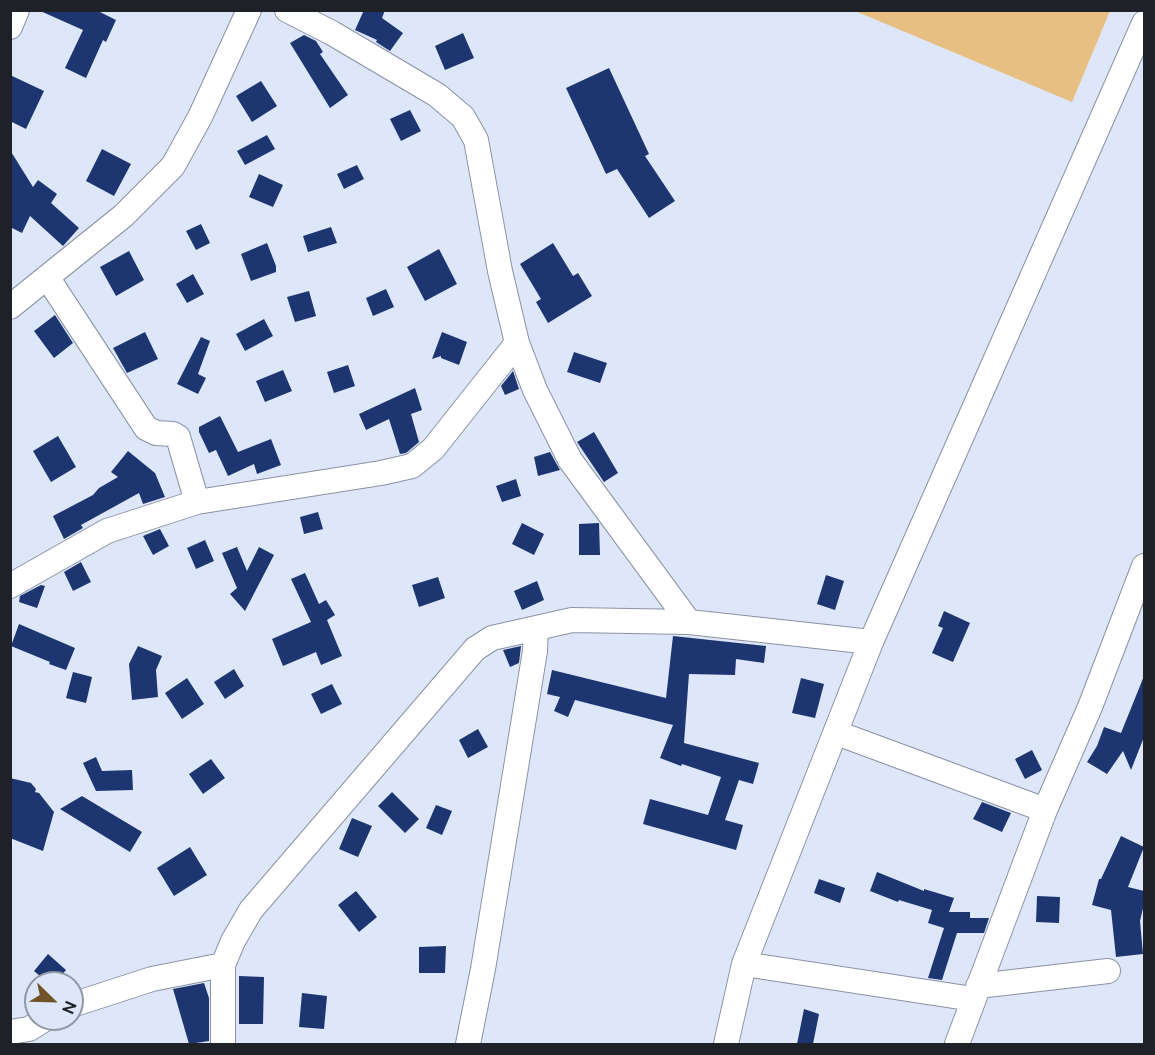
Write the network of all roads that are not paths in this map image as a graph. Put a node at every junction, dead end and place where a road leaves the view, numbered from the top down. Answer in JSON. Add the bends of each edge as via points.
{"nodes":[{"id":1,"x":17,"y":10,"type":"edge"},
{"id":2,"x":249,"y":10,"type":"edge"},
{"id":3,"x":286,"y":10,"type":"edge"},
{"id":4,"x":1144,"y":23,"type":"edge"},
{"id":5,"x":10,"y":27,"type":"edge"},
{"id":6,"x":1136,"y":65,"type":"edge"},
{"id":7,"x":47,"y":277,"type":"junction"},
{"id":8,"x":10,"y":307,"type":"edge"},
{"id":9,"x":517,"y":343,"type":"junction"},
{"id":10,"x":197,"y":502,"type":"junction"},
{"id":11,"x":1144,"y":566,"type":"edge"},
{"id":12,"x":10,"y":586,"type":"edge"},
{"id":13,"x":689,"y":622,"type":"junction"},
{"id":14,"x":536,"y":628,"type":"junction"},
{"id":15,"x":871,"y":642,"type":"junction"},
{"id":16,"x":837,"y":733,"type":"junction"},
{"id":17,"x":1045,"y":810,"type":"junction"},
{"id":18,"x":744,"y":964,"type":"junction"},
{"id":19,"x":223,"y":965,"type":"junction"},
{"id":20,"x":1108,"y":971,"type":"dead end"},
{"id":21,"x":975,"y":992,"type":"junction"},
{"id":22,"x":84,"y":1001,"type":"edge"},
{"id":23,"x":224,"y":1044,"type":"edge"},
{"id":24,"x":468,"y":1044,"type":"edge"},
{"id":25,"x":726,"y":1044,"type":"edge"},
{"id":26,"x":957,"y":1044,"type":"edge"}],
"edges":[{"from":1,"to":5,"type":"street"},
{"from":2,"to":7,"type":"street","via":[[173,166],[123,216]]},
{"from":3,"to":9,"type":"street","via":[[437,95],[463,117],[476,140]]},
{"from":4,"to":6,"type":"street"},
{"from":6,"to":15,"type":"street"},
{"from":7,"to":8,"type":"street"},
{"from":7,"to":10,"type":"street","via":[[146,428],[178,437]]},
{"from":9,"to":10,"type":"street","via":[[434,449],[412,466]]},
{"from":9,"to":13,"type":"street","via":[[570,460]]},
{"from":10,"to":12,"type":"street","via":[[107,531]]},
{"from":11,"to":17,"type":"street"},
{"from":13,"to":14,"type":"street","via":[[572,620]]},
{"from":13,"to":15,"type":"street"},
{"from":14,"to":19,"type":"street","via":[[492,638],[475,649],[251,910]]},
{"from":14,"to":24,"type":"street"},
{"from":15,"to":16,"type":"street"},
{"from":16,"to":17,"type":"street"},
{"from":16,"to":18,"type":"street"},
{"from":17,"to":21,"type":"street"},
{"from":18,"to":21,"type":"street"},
{"from":18,"to":25,"type":"street"},
{"from":19,"to":22,"type":"street","via":[[152,979]]},
{"from":19,"to":23,"type":"street"},
{"from":20,"to":21,"type":"street"},
{"from":21,"to":26,"type":"street"}]}
